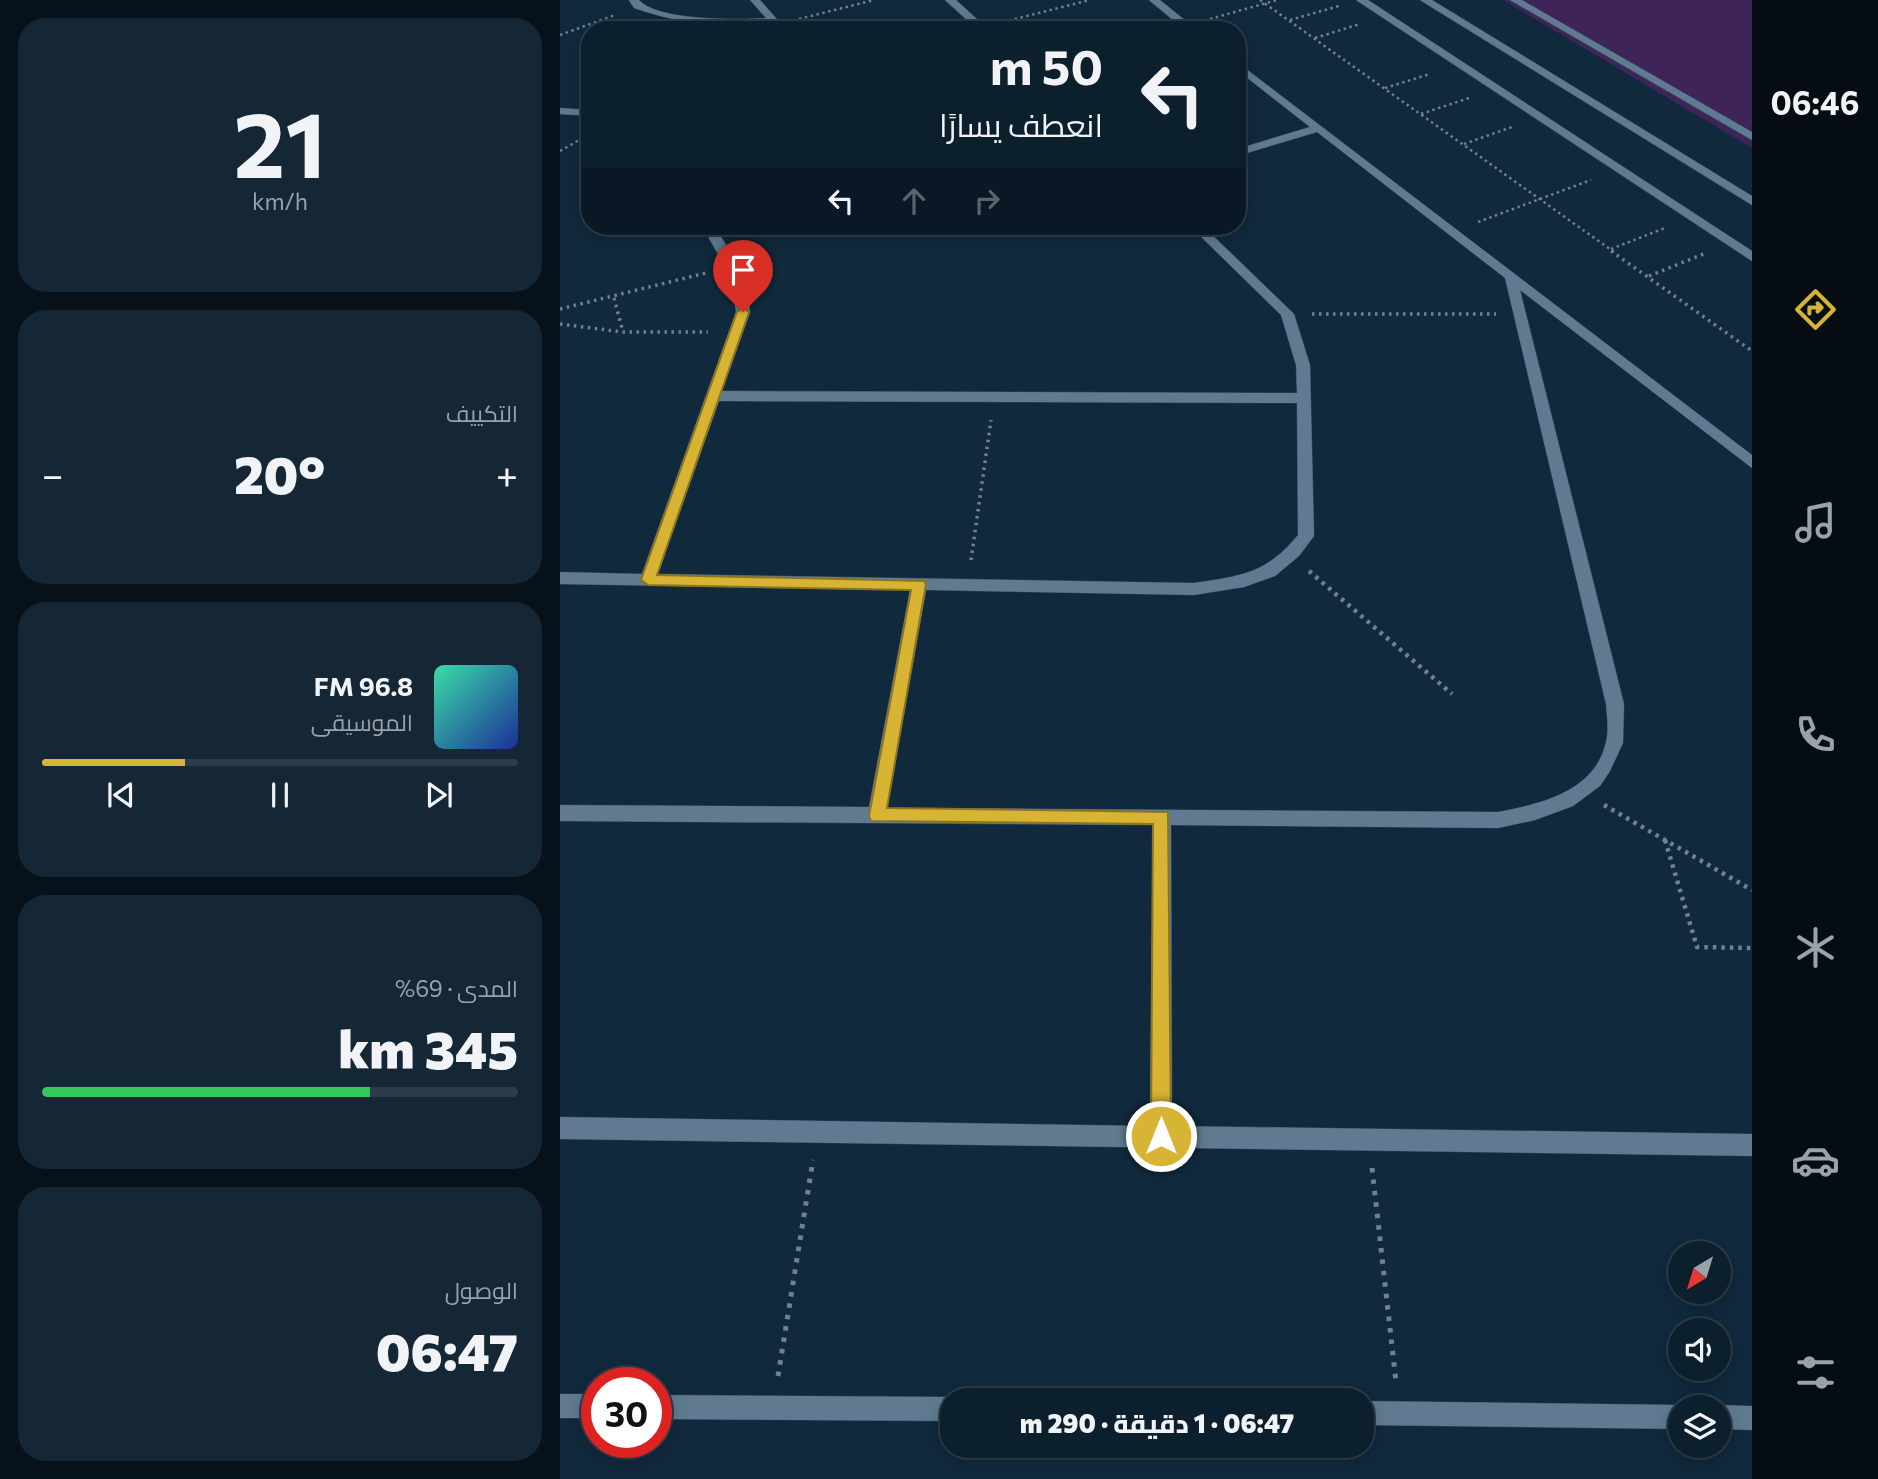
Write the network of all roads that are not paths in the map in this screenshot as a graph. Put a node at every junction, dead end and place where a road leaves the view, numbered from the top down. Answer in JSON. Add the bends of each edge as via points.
{"nodes":[{"id":1,"x":755,"y":0,"type":"edge"},
{"id":2,"x":950,"y":0,"type":"edge"},
{"id":3,"x":1154,"y":0,"type":"edge"},
{"id":4,"x":1361,"y":0,"type":"edge"},
{"id":5,"x":1425,"y":0,"type":"edge"},
{"id":6,"x":1514,"y":0,"type":"edge"},
{"id":7,"x":636,"y":3,"type":"edge"},
{"id":8,"x":682,"y":21,"type":"edge"},
{"id":9,"x":773,"y":21,"type":"edge"},
{"id":10,"x":974,"y":21,"type":"edge"},
{"id":11,"x":1180,"y":21,"type":"edge"},
{"id":12,"x":1246,"y":72,"type":"edge"},
{"id":13,"x":560,"y":111,"type":"edge"},
{"id":14,"x":581,"y":112,"type":"edge"},
{"id":15,"x":1318,"y":128,"type":"junction"},
{"id":16,"x":1752,"y":137,"type":"edge"},
{"id":17,"x":1246,"y":150,"type":"edge"},
{"id":18,"x":1752,"y":201,"type":"edge"},
{"id":19,"x":714,"y":235,"type":"edge"},
{"id":20,"x":1205,"y":235,"type":"edge"},
{"id":21,"x":1752,"y":257,"type":"edge"},
{"id":22,"x":1511,"y":279,"type":"junction"},
{"id":23,"x":713,"y":396,"type":"junction"},
{"id":24,"x":1304,"y":398,"type":"junction"},
{"id":25,"x":1752,"y":463,"type":"edge"},
{"id":26,"x":560,"y":578,"type":"edge"},
{"id":27,"x":648,"y":580,"type":"junction"},
{"id":28,"x":919,"y":584,"type":"junction"},
{"id":29,"x":560,"y":813,"type":"edge"},
{"id":30,"x":877,"y":816,"type":"junction"},
{"id":31,"x":1162,"y":817,"type":"junction"},
{"id":32,"x":560,"y":1128,"type":"edge"},
{"id":33,"x":1161,"y":1136,"type":"junction"},
{"id":34,"x":1752,"y":1145,"type":"edge"},
{"id":35,"x":560,"y":1406,"type":"edge"},
{"id":36,"x":581,"y":1406,"type":"edge"},
{"id":37,"x":672,"y":1407,"type":"edge"},
{"id":38,"x":940,"y":1409,"type":"edge"},
{"id":39,"x":1374,"y":1413,"type":"edge"},
{"id":40,"x":1668,"y":1417,"type":"edge"},
{"id":41,"x":1731,"y":1417,"type":"edge"},
{"id":42,"x":1752,"y":1418,"type":"edge"}],
"edges":[{"from":1,"to":9,"type":"street"},
{"from":2,"to":10,"type":"street"},
{"from":3,"to":11,"type":"street"},
{"from":4,"to":21,"type":"street"},
{"from":5,"to":18,"type":"street"},
{"from":6,"to":16,"type":"street"},
{"from":7,"to":8,"type":"street"},
{"from":12,"to":15,"type":"street"},
{"from":13,"to":14,"type":"street"},
{"from":15,"to":17,"type":"street"},
{"from":15,"to":22,"type":"street"},
{"from":19,"to":23,"type":"street","via":[[734,266],[743,290],[743,312]]},
{"from":20,"to":24,"type":"street","via":[[1287,314],[1303,365]]},
{"from":22,"to":25,"type":"street"},
{"from":22,"to":31,"type":"street","via":[[1615,704],[1615,747],[1593,784],[1552,810],[1498,820]]},
{"from":23,"to":24,"type":"street"},
{"from":23,"to":27,"type":"street"},
{"from":24,"to":28,"type":"street","via":[[1306,537],[1277,570],[1255,580],[1194,589]]},
{"from":26,"to":27,"type":"street"},
{"from":27,"to":28,"type":"street"},
{"from":28,"to":30,"type":"street"},
{"from":29,"to":30,"type":"street"},
{"from":30,"to":31,"type":"street"},
{"from":31,"to":33,"type":"street"},
{"from":32,"to":33,"type":"street"},
{"from":33,"to":34,"type":"street"},
{"from":35,"to":36,"type":"street"},
{"from":37,"to":38,"type":"street"},
{"from":39,"to":40,"type":"street"},
{"from":41,"to":42,"type":"street"}]}
